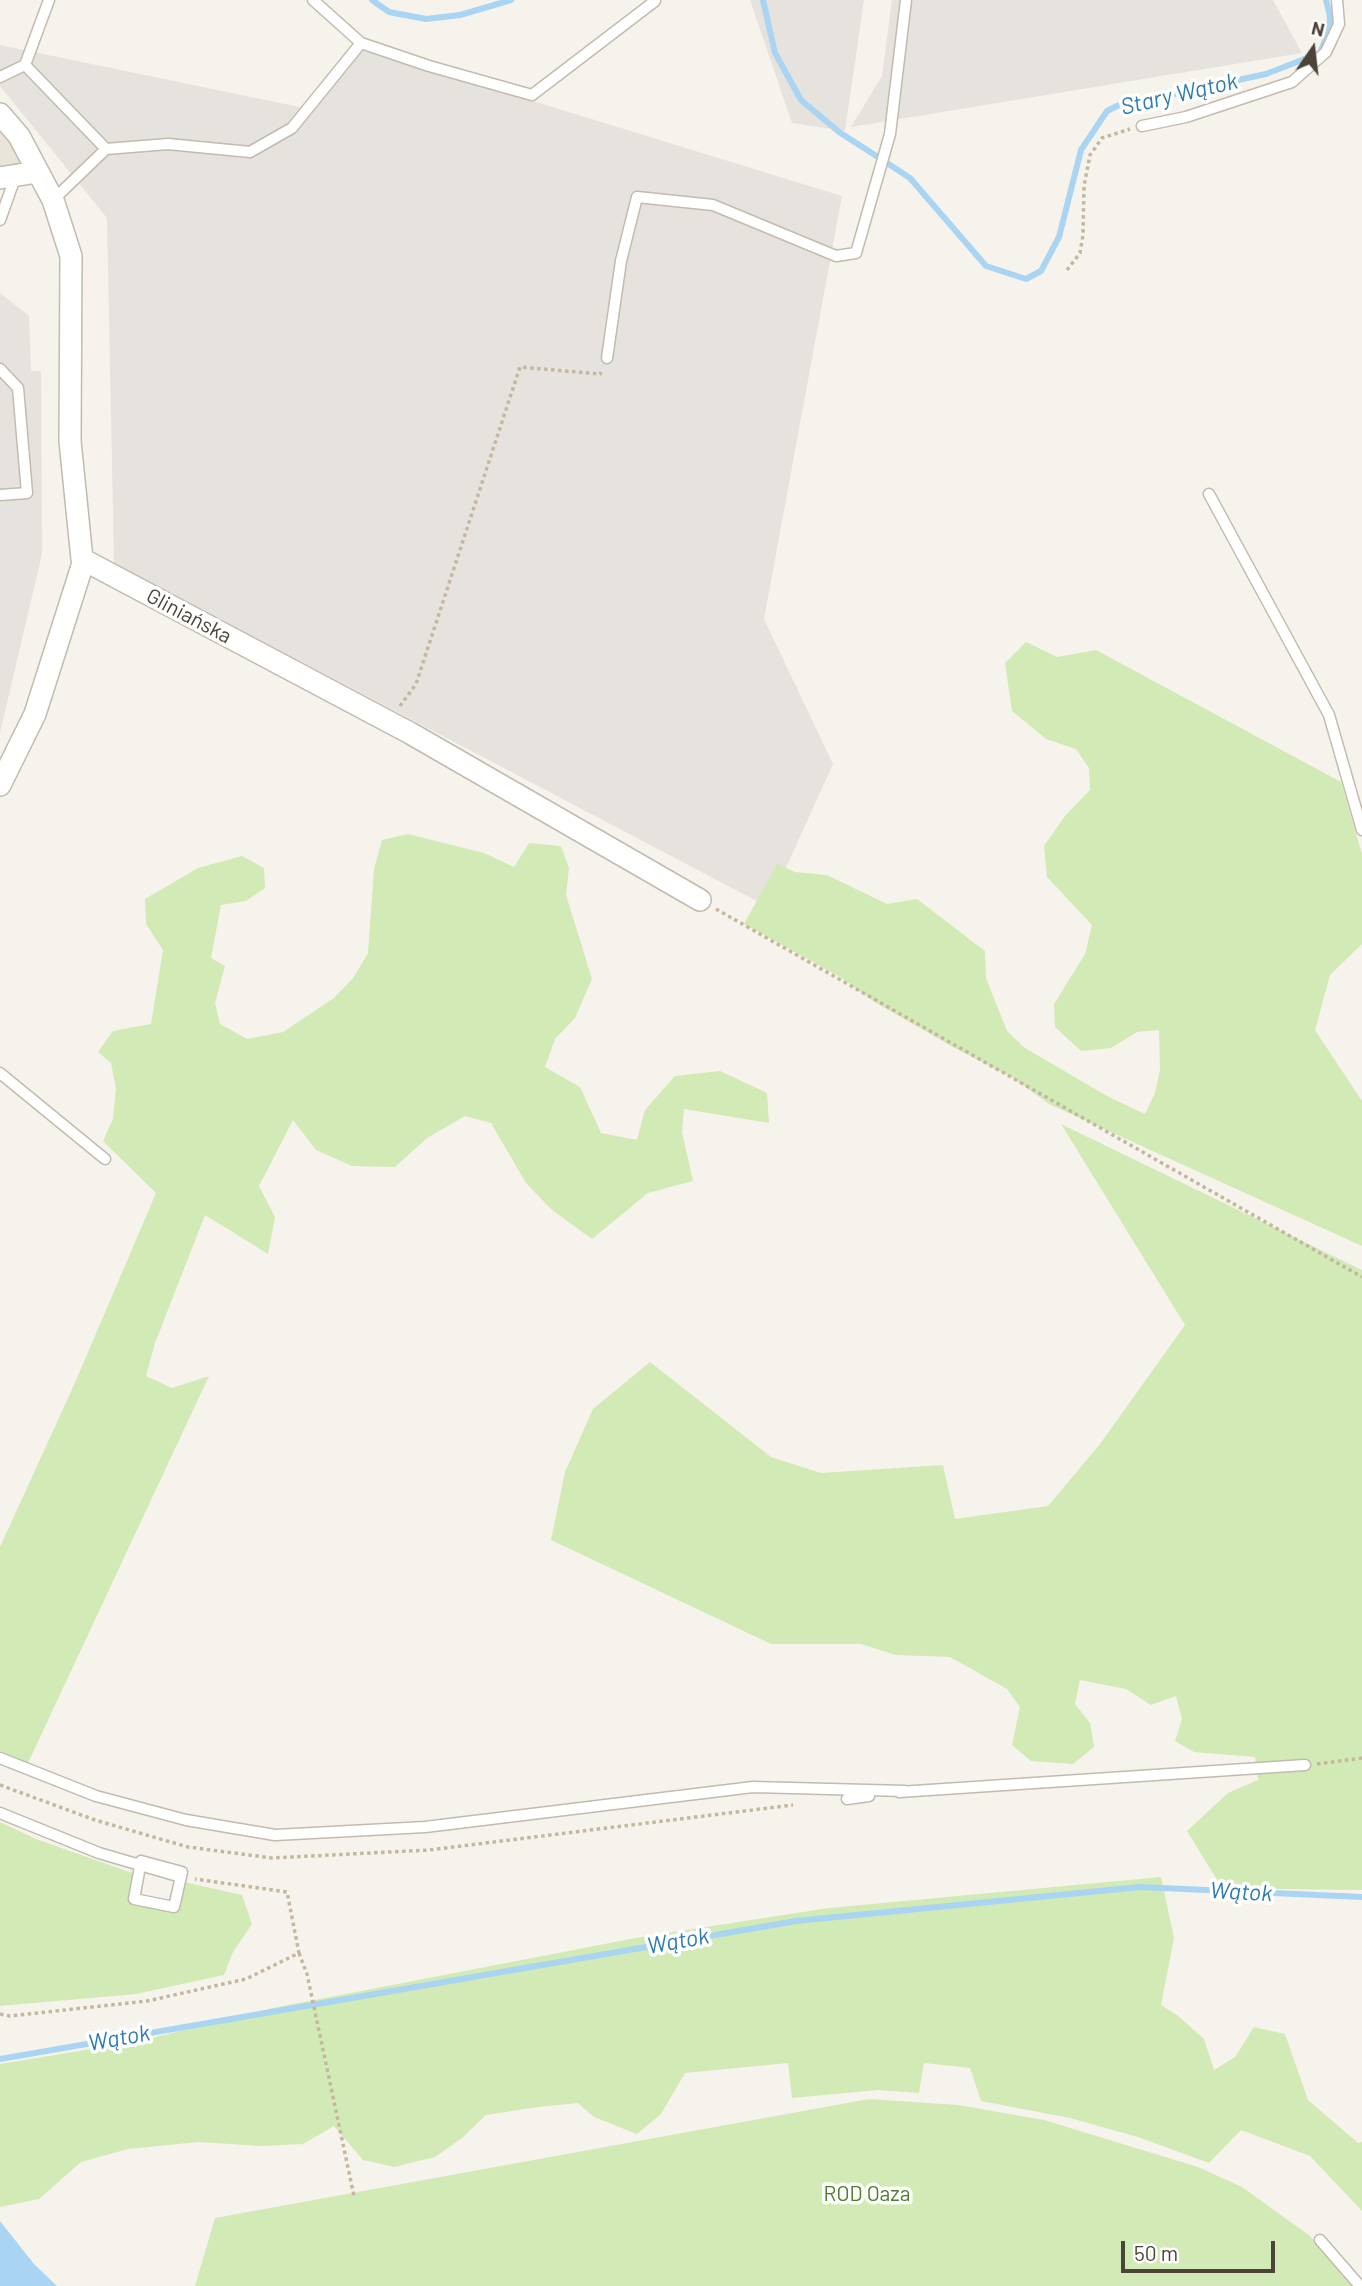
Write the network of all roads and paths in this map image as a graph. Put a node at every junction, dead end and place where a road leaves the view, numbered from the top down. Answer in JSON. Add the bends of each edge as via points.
{"nodes":[{"id":1,"x":49,"y":0,"type":"edge"},
{"id":2,"x":313,"y":0,"type":"edge"},
{"id":3,"x":906,"y":0,"type":"edge"},
{"id":4,"x":1337,"y":0,"type":"edge"},
{"id":5,"x":655,"y":1,"type":"edge"},
{"id":6,"x":361,"y":43,"type":"junction"},
{"id":7,"x":26,"y":65,"type":"junction"},
{"id":8,"x":0,"y":77,"type":"edge"},
{"id":9,"x":0,"y":114,"type":"edge"},
{"id":10,"x":1142,"y":126,"type":"joint"},
{"id":11,"x":106,"y":149,"type":"junction"},
{"id":12,"x":17,"y":175,"type":"edge"},
{"id":13,"x":53,"y":200,"type":"junction"},
{"id":14,"x":0,"y":220,"type":"edge"},
{"id":15,"x":1067,"y":270,"type":"dead end"},
{"id":16,"x":607,"y":358,"type":"joint"},
{"id":17,"x":0,"y":369,"type":"edge"},
{"id":18,"x":1209,"y":494,"type":"dead end"},
{"id":19,"x":0,"y":495,"type":"edge"},
{"id":20,"x":84,"y":560,"type":"junction"},
{"id":21,"x":387,"y":721,"type":"junction"},
{"id":22,"x":0,"y":785,"type":"edge"},
{"id":23,"x":1362,"y":830,"type":"edge"},
{"id":24,"x":700,"y":900,"type":"joint"},
{"id":25,"x":0,"y":1073,"type":"edge"},
{"id":26,"x":105,"y":1159,"type":"dead end"},
{"id":27,"x":1362,"y":1277,"type":"edge"},
{"id":28,"x":0,"y":1758,"type":"edge"},
{"id":29,"x":1362,"y":1758,"type":"edge"},
{"id":30,"x":1305,"y":1765,"type":"joint"},
{"id":31,"x":0,"y":1812,"type":"edge"},
{"id":32,"x":139,"y":1865,"type":"junction"},
{"id":33,"x":181,"y":1877,"type":"junction"},
{"id":34,"x":299,"y":1953,"type":"junction"},
{"id":35,"x":0,"y":2014,"type":"edge"},
{"id":36,"x":354,"y":2196,"type":"dead end"},
{"id":37,"x":1320,"y":2240,"type":"dead end"},
{"id":38,"x":1360,"y":2286,"type":"edge"}],
"edges":[{"from":1,"to":7,"type":"lane"},
{"from":2,"to":6,"type":"lane"},
{"from":3,"to":16,"type":"lane","via":[[890,134],[856,253],[836,256],[713,205],[637,197],[621,261]]},
{"from":4,"to":10,"type":"lane","via":[[1339,24],[1326,52],[1293,82],[1186,117]]},
{"from":5,"to":6,"type":"lane","via":[[532,95]]},
{"from":6,"to":11,"type":"lane","via":[[292,128],[250,152],[168,144]]},
{"from":7,"to":8,"type":"lane"},
{"from":7,"to":11,"type":"lane"},
{"from":9,"to":12,"type":"street","via":[[19,136]]},
{"from":10,"to":15,"type":"path","via":[[1102,138],[1090,155],[1080,253]]},
{"from":11,"to":13,"type":"lane"},
{"from":12,"to":13,"type":"street"},
{"from":12,"to":14,"type":"lane"},
{"from":13,"to":20,"type":"street","via":[[71,256],[70,441]]},
{"from":16,"to":21,"type":"path","via":[[600,374],[520,368],[416,684]]},
{"from":17,"to":19,"type":"lane","via":[[18,388],[27,493]]},
{"from":18,"to":23,"type":"lane","via":[[1329,715]]},
{"from":20,"to":21,"type":"street","name":"Gliniańska"},
{"from":20,"to":22,"type":"street","via":[[35,714]]},
{"from":21,"to":24,"type":"street","name":"Gliniańska"},
{"from":24,"to":27,"type":"path"},
{"from":25,"to":26,"type":"lane"},
{"from":28,"to":30,"type":"lane","via":[[96,1796],[186,1820],[275,1835],[425,1828],[753,1787],[852,1796]]},
{"from":29,"to":30,"type":"path"},
{"from":31,"to":32,"type":"lane"},
{"from":32,"to":33,"type":"lane","via":[[141,1861],[181,1872]]},
{"from":32,"to":33,"type":"lane","via":[[134,1899],[174,1907]]},
{"from":33,"to":34,"type":"path","via":[[287,1892]]},
{"from":34,"to":35,"type":"path","via":[[246,1979],[146,2001]]},
{"from":34,"to":36,"type":"path"},
{"from":37,"to":38,"type":"lane"}]}
